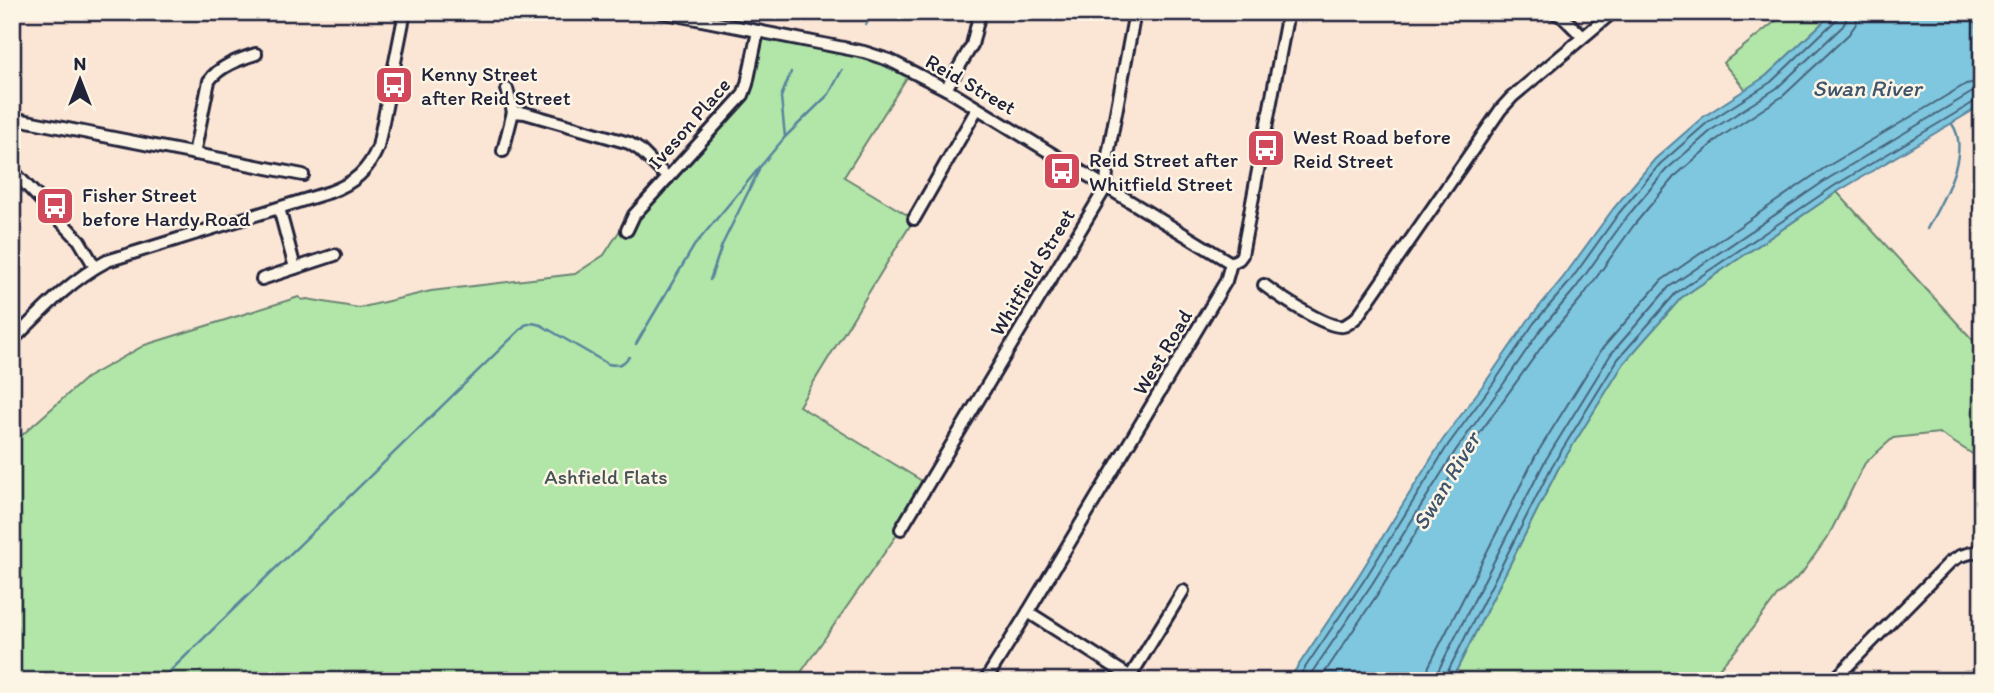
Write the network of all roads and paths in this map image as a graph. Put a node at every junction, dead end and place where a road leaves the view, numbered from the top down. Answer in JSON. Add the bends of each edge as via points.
{"nodes":[{"id":1,"x":405,"y":12,"type":"edge"},
{"id":2,"x":661,"y":12,"type":"edge"},
{"id":3,"x":980,"y":12,"type":"edge"},
{"id":4,"x":1135,"y":12,"type":"edge"},
{"id":5,"x":1288,"y":12,"type":"edge"},
{"id":6,"x":1553,"y":12,"type":"edge"},
{"id":7,"x":1613,"y":12,"type":"edge"},
{"id":8,"x":699,"y":16,"type":"edge"},
{"id":9,"x":758,"y":31,"type":"junction"},
{"id":10,"x":1582,"y":36,"type":"junction"},
{"id":11,"x":257,"y":54,"type":"dead end"},
{"id":12,"x":507,"y":89,"type":"dead end"},
{"id":13,"x":946,"y":89,"type":"junction"},
{"id":14,"x":977,"y":108,"type":"junction"},
{"id":15,"x":513,"y":112,"type":"junction"},
{"id":16,"x":12,"y":118,"type":"edge"},
{"id":17,"x":503,"y":151,"type":"dead end"},
{"id":18,"x":194,"y":154,"type":"junction"},
{"id":19,"x":12,"y":170,"type":"edge"},
{"id":20,"x":303,"y":175,"type":"dead end"},
{"id":21,"x":668,"y":178,"type":"junction"},
{"id":22,"x":1106,"y":187,"type":"junction"},
{"id":23,"x":279,"y":208,"type":"junction"},
{"id":24,"x":914,"y":219,"type":"dead end"},
{"id":25,"x":627,"y":230,"type":"dead end"},
{"id":26,"x":335,"y":255,"type":"dead end"},
{"id":27,"x":1231,"y":263,"type":"junction"},
{"id":28,"x":96,"y":267,"type":"junction"},
{"id":29,"x":295,"y":268,"type":"junction"},
{"id":30,"x":262,"y":279,"type":"dead end"},
{"id":31,"x":1264,"y":285,"type":"dead end"},
{"id":32,"x":12,"y":341,"type":"edge"},
{"id":33,"x":901,"y":528,"type":"dead end"},
{"id":34,"x":1982,"y":550,"type":"edge"},
{"id":35,"x":1183,"y":591,"type":"dead end"},
{"id":36,"x":1028,"y":612,"type":"junction"},
{"id":37,"x":1133,"y":679,"type":"edge"},
{"id":38,"x":985,"y":681,"type":"edge"},
{"id":39,"x":1833,"y":681,"type":"edge"}],
"edges":[{"from":1,"to":23,"type":"street","via":[[378,147],[369,165],[353,182]]},
{"from":2,"to":8,"type":"street","name":"Reid Street"},
{"from":3,"to":13,"type":"street","via":[[972,45]]},
{"from":4,"to":22,"type":"street","name":"Whitfield Street"},
{"from":5,"to":27,"type":"street","name":"West Road","via":[[1243,249]]},
{"from":6,"to":10,"type":"street"},
{"from":7,"to":10,"type":"street"},
{"from":8,"to":9,"type":"street","name":"Reid Street"},
{"from":9,"to":13,"type":"street","name":"Reid Street","via":[[876,56]]},
{"from":9,"to":21,"type":"street","name":"Iveson Place","via":[[743,95]]},
{"from":10,"to":31,"type":"street","via":[[1501,109],[1350,323],[1329,324]]},
{"from":11,"to":18,"type":"street","via":[[216,71],[209,81]]},
{"from":12,"to":15,"type":"street"},
{"from":13,"to":14,"type":"street","name":"Reid Street"},
{"from":14,"to":22,"type":"street","name":"Reid Street"},
{"from":14,"to":24,"type":"street"},
{"from":15,"to":17,"type":"street"},
{"from":15,"to":21,"type":"street","via":[[629,143]]},
{"from":16,"to":18,"type":"street"},
{"from":18,"to":20,"type":"street"},
{"from":19,"to":28,"type":"street","via":[[79,240]]},
{"from":21,"to":25,"type":"street","name":"Iveson Place","via":[[634,215]]},
{"from":22,"to":27,"type":"street","name":"Reid Street"},
{"from":22,"to":33,"type":"street","name":"Whitfield Street"},
{"from":23,"to":28,"type":"street"},
{"from":23,"to":29,"type":"street"},
{"from":26,"to":29,"type":"street"},
{"from":27,"to":36,"type":"street","name":"West Road","via":[[1226,281]]},
{"from":28,"to":32,"type":"street","via":[[54,299]]},
{"from":29,"to":30,"type":"street"},
{"from":34,"to":39,"type":"street","via":[[1950,562]]},
{"from":35,"to":37,"type":"street"},
{"from":36,"to":37,"type":"street"},
{"from":36,"to":38,"type":"street","name":"West Road"}]}
